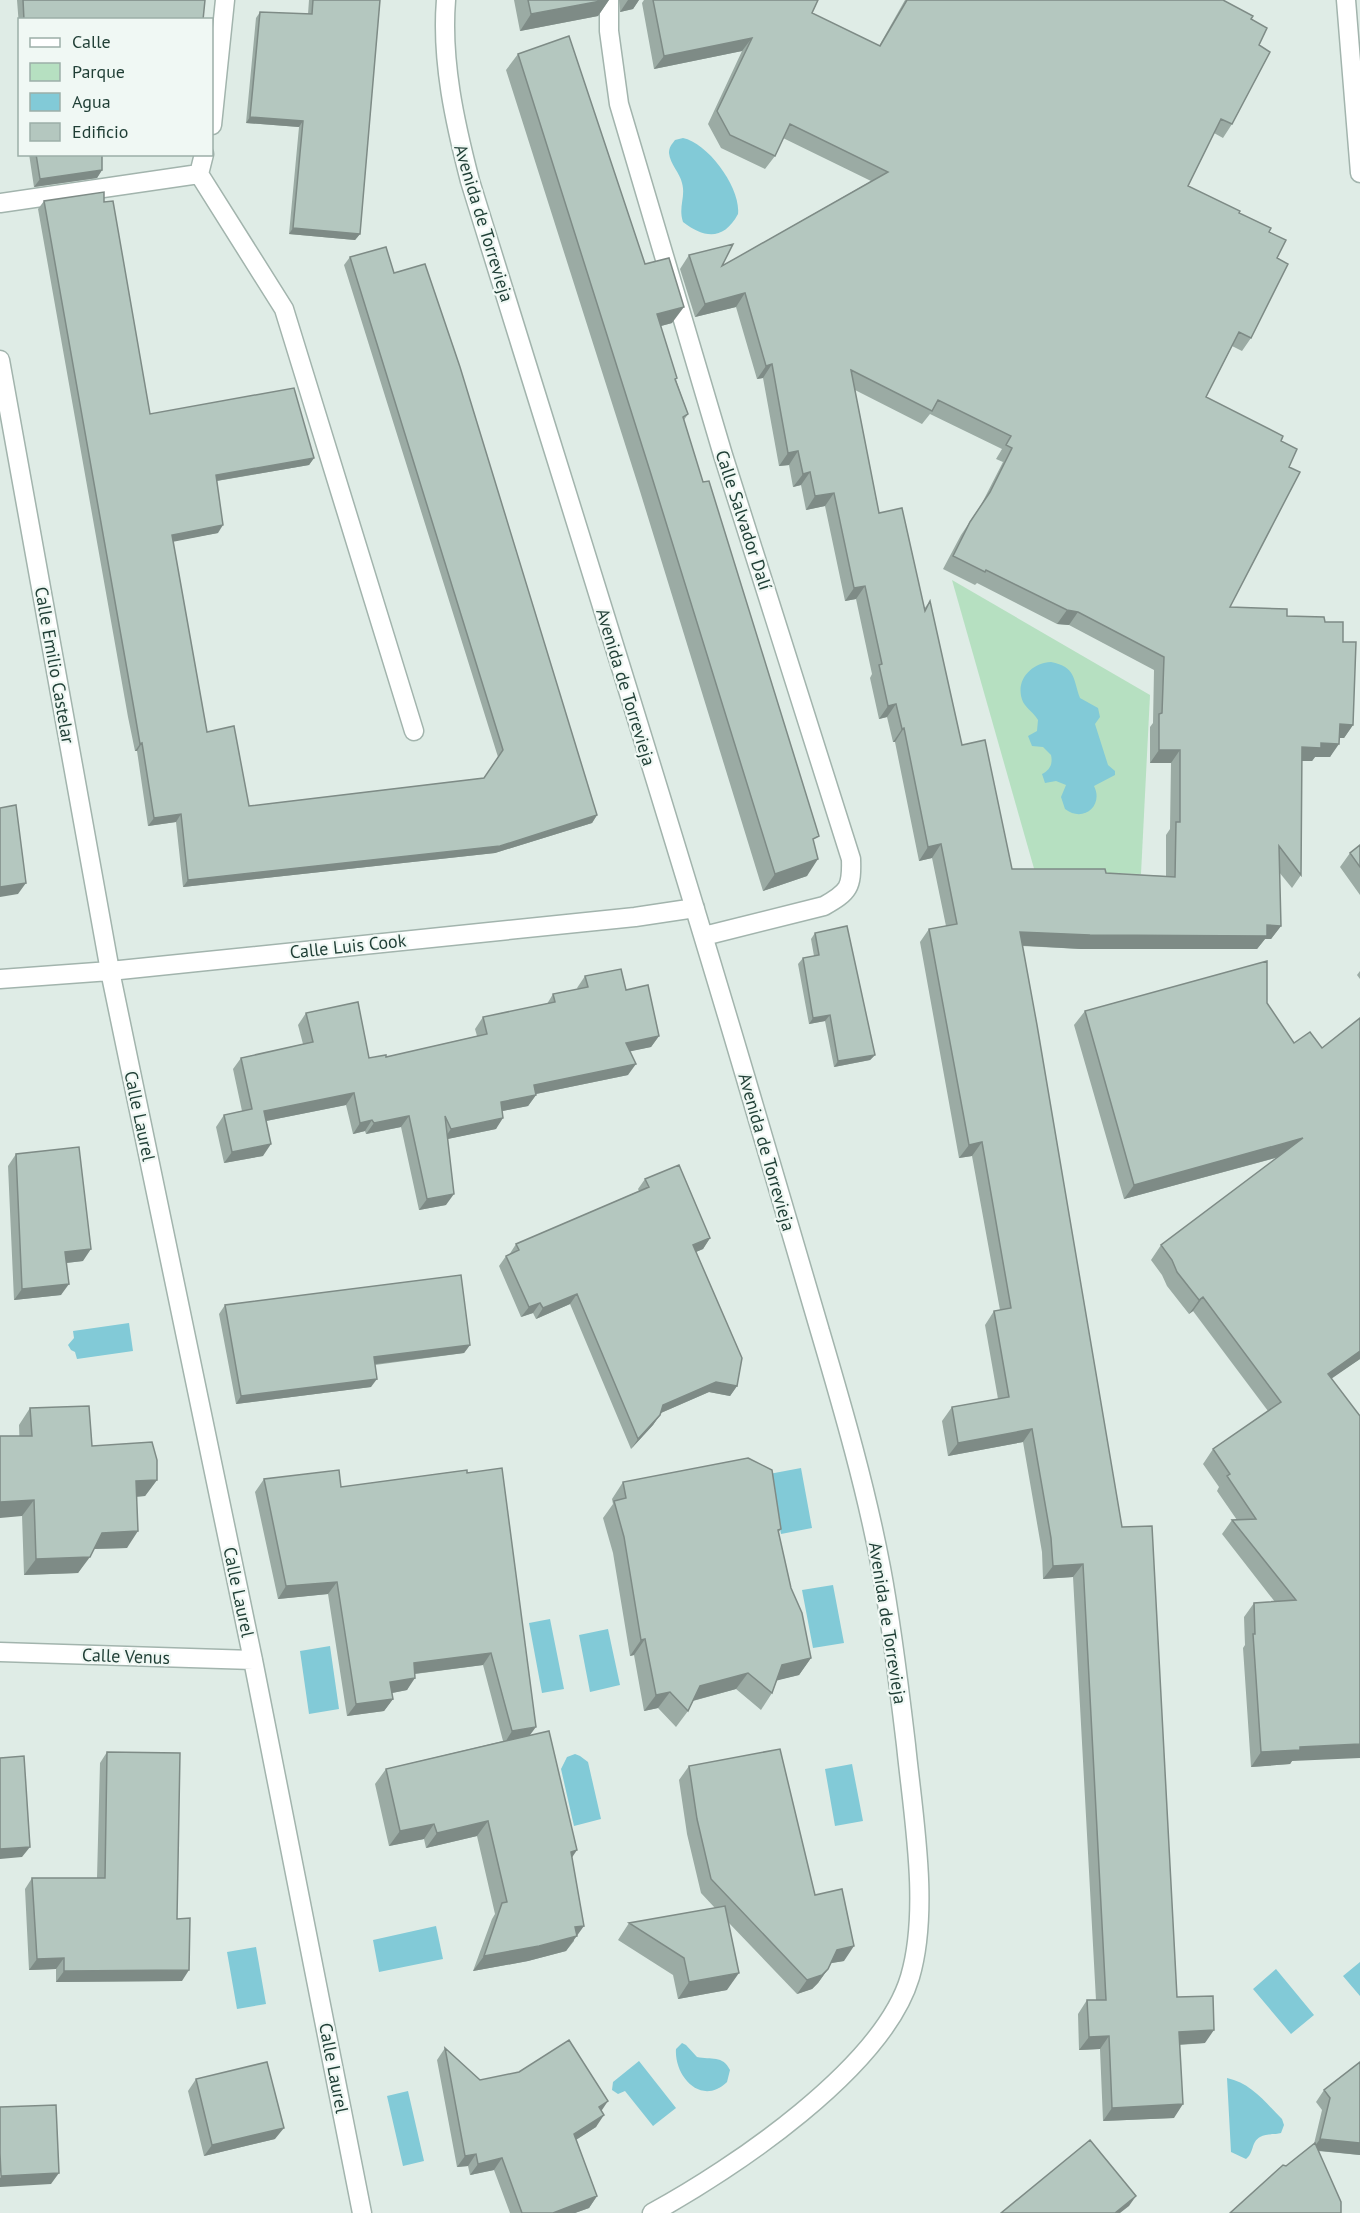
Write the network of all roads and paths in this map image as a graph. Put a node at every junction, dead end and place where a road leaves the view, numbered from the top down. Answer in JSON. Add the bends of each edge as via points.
{"nodes":[{"id":1,"x":225,"y":0,"type":"edge"},
{"id":2,"x":446,"y":0,"type":"edge"},
{"id":3,"x":609,"y":0,"type":"edge"},
{"id":4,"x":1346,"y":0,"type":"edge"},
{"id":5,"x":213,"y":115,"type":"edge"},
{"id":6,"x":204,"y":156,"type":"edge"},
{"id":7,"x":1360,"y":173,"type":"edge"},
{"id":8,"x":199,"y":174,"type":"junction"},
{"id":9,"x":0,"y":203,"type":"edge"},
{"id":10,"x":0,"y":360,"type":"edge"},
{"id":11,"x":414,"y":731,"type":"dead end"},
{"id":12,"x":695,"y":908,"type":"junction"},
{"id":13,"x":704,"y":936,"type":"junction"},
{"id":14,"x":110,"y":971,"type":"junction"},
{"id":15,"x":0,"y":979,"type":"edge"},
{"id":16,"x":0,"y":1652,"type":"edge"},
{"id":17,"x":253,"y":1659,"type":"junction"},
{"id":18,"x":362,"y":2213,"type":"edge"},
{"id":19,"x":652,"y":2213,"type":"edge"}],
"edges":[{"from":1,"to":5,"type":"street"},
{"from":2,"to":12,"type":"street","name":"Avenida de Torrevieja","via":[[450,92],[470,181]]},
{"from":3,"to":13,"type":"street","name":"Calle Salvador Dalí","via":[[619,104],[723,455],[851,859],[852,879],[842,896],[824,906]]},
{"from":4,"to":7,"type":"street"},
{"from":6,"to":8,"type":"street"},
{"from":8,"to":9,"type":"street"},
{"from":8,"to":11,"type":"street","via":[[284,309]]},
{"from":10,"to":14,"type":"street","name":"Calle Emilio Castelar"},
{"from":12,"to":13,"type":"street","name":"Avenida de Torrevieja"},
{"from":12,"to":14,"type":"street","name":"Calle Luis Cook"},
{"from":13,"to":19,"type":"street","name":"Avenida de Torrevieja","via":[[847,1424],[881,1568],[918,1859],[918,1921],[911,1973],[902,1998],[868,2048],[833,2084],[757,2147]]},
{"from":14,"to":15,"type":"street","name":"Calle Luis Cook"},
{"from":14,"to":17,"type":"street","name":"Calle Laurel"},
{"from":16,"to":17,"type":"street","name":"Calle Venus"},
{"from":17,"to":18,"type":"street","name":"Calle Laurel"}]}
